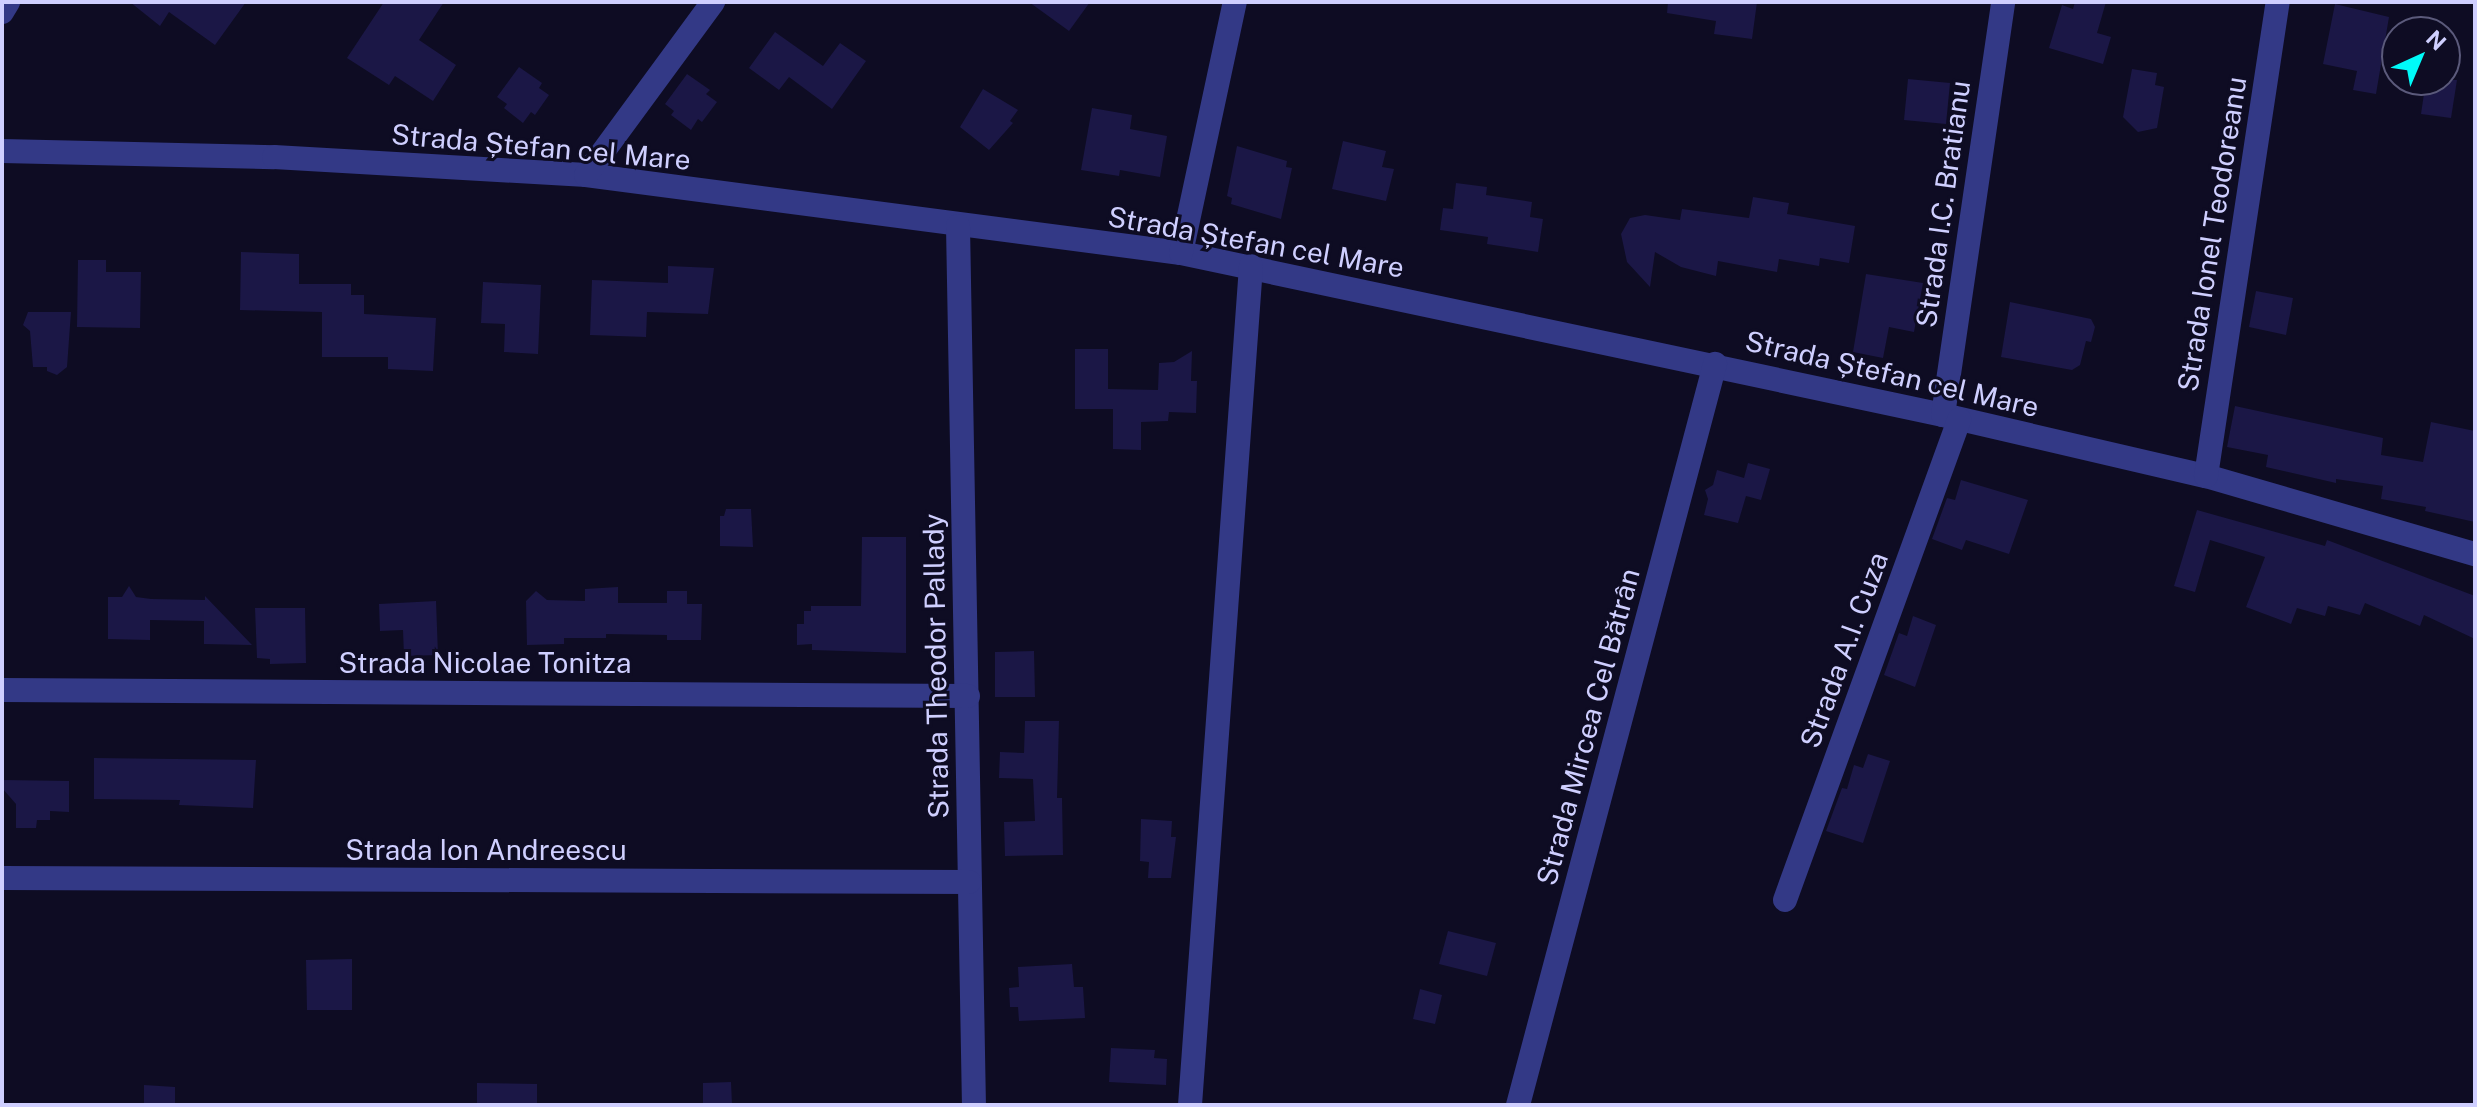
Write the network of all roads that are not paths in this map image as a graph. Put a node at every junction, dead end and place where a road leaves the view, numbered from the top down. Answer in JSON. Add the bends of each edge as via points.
{"nodes":[{"id":1,"x":8,"y":2,"type":"edge"},
{"id":2,"x":713,"y":2,"type":"edge"},
{"id":3,"x":1235,"y":2,"type":"edge"},
{"id":4,"x":2003,"y":2,"type":"edge"},
{"id":5,"x":2278,"y":2,"type":"edge"},
{"id":6,"x":2,"y":12,"type":"edge"},
{"id":7,"x":2,"y":151,"type":"edge"},
{"id":8,"x":586,"y":175,"type":"junction"},
{"id":9,"x":958,"y":226,"type":"junction"},
{"id":10,"x":1181,"y":253,"type":"junction"},
{"id":11,"x":1251,"y":266,"type":"junction"},
{"id":12,"x":1715,"y":364,"type":"junction"},
{"id":13,"x":1951,"y":417,"type":"junction"},
{"id":14,"x":2206,"y":476,"type":"junction"},
{"id":15,"x":2475,"y":554,"type":"edge"},
{"id":16,"x":2,"y":690,"type":"edge"},
{"id":17,"x":968,"y":696,"type":"junction"},
{"id":18,"x":2,"y":878,"type":"edge"},
{"id":19,"x":969,"y":882,"type":"junction"},
{"id":20,"x":1785,"y":900,"type":"dead end"},
{"id":21,"x":974,"y":1105,"type":"edge"},
{"id":22,"x":1190,"y":1105,"type":"edge"},
{"id":23,"x":1518,"y":1105,"type":"edge"}],
"edges":[{"from":1,"to":6,"type":"street"},
{"from":2,"to":8,"type":"street"},
{"from":3,"to":10,"type":"street"},
{"from":4,"to":13,"type":"street","name":"Strada I.C. Bratianu"},
{"from":5,"to":14,"type":"street","name":"Strada Ionel Teodoreanu"},
{"from":7,"to":8,"type":"street","name":"Strada Ștefan cel Mare","via":[[274,157]]},
{"from":8,"to":9,"type":"street","name":"Strada Ștefan cel Mare"},
{"from":9,"to":10,"type":"street","name":"Strada Ștefan cel Mare"},
{"from":9,"to":17,"type":"street","name":"Strada Theodor Pallady"},
{"from":10,"to":11,"type":"street","name":"Strada Ștefan cel Mare"},
{"from":11,"to":12,"type":"street","name":"Strada Ștefan cel Mare"},
{"from":11,"to":22,"type":"street"},
{"from":12,"to":13,"type":"street","name":"Strada Ștefan cel Mare"},
{"from":12,"to":23,"type":"street","name":"Strada Mircea Cel Bătrân"},
{"from":13,"to":14,"type":"street","name":"Strada Ștefan cel Mare"},
{"from":13,"to":20,"type":"street","name":"Strada A.I. Cuza"},
{"from":14,"to":15,"type":"street","name":"Strada Ștefan cel Mare"},
{"from":16,"to":17,"type":"street","name":"Strada Nicolae Tonitza"},
{"from":17,"to":19,"type":"street","name":"Strada Theodor Pallady"},
{"from":18,"to":19,"type":"street","name":"Strada Ion Andreescu"},
{"from":19,"to":21,"type":"street","name":"Strada Theodor Pallady"}]}
